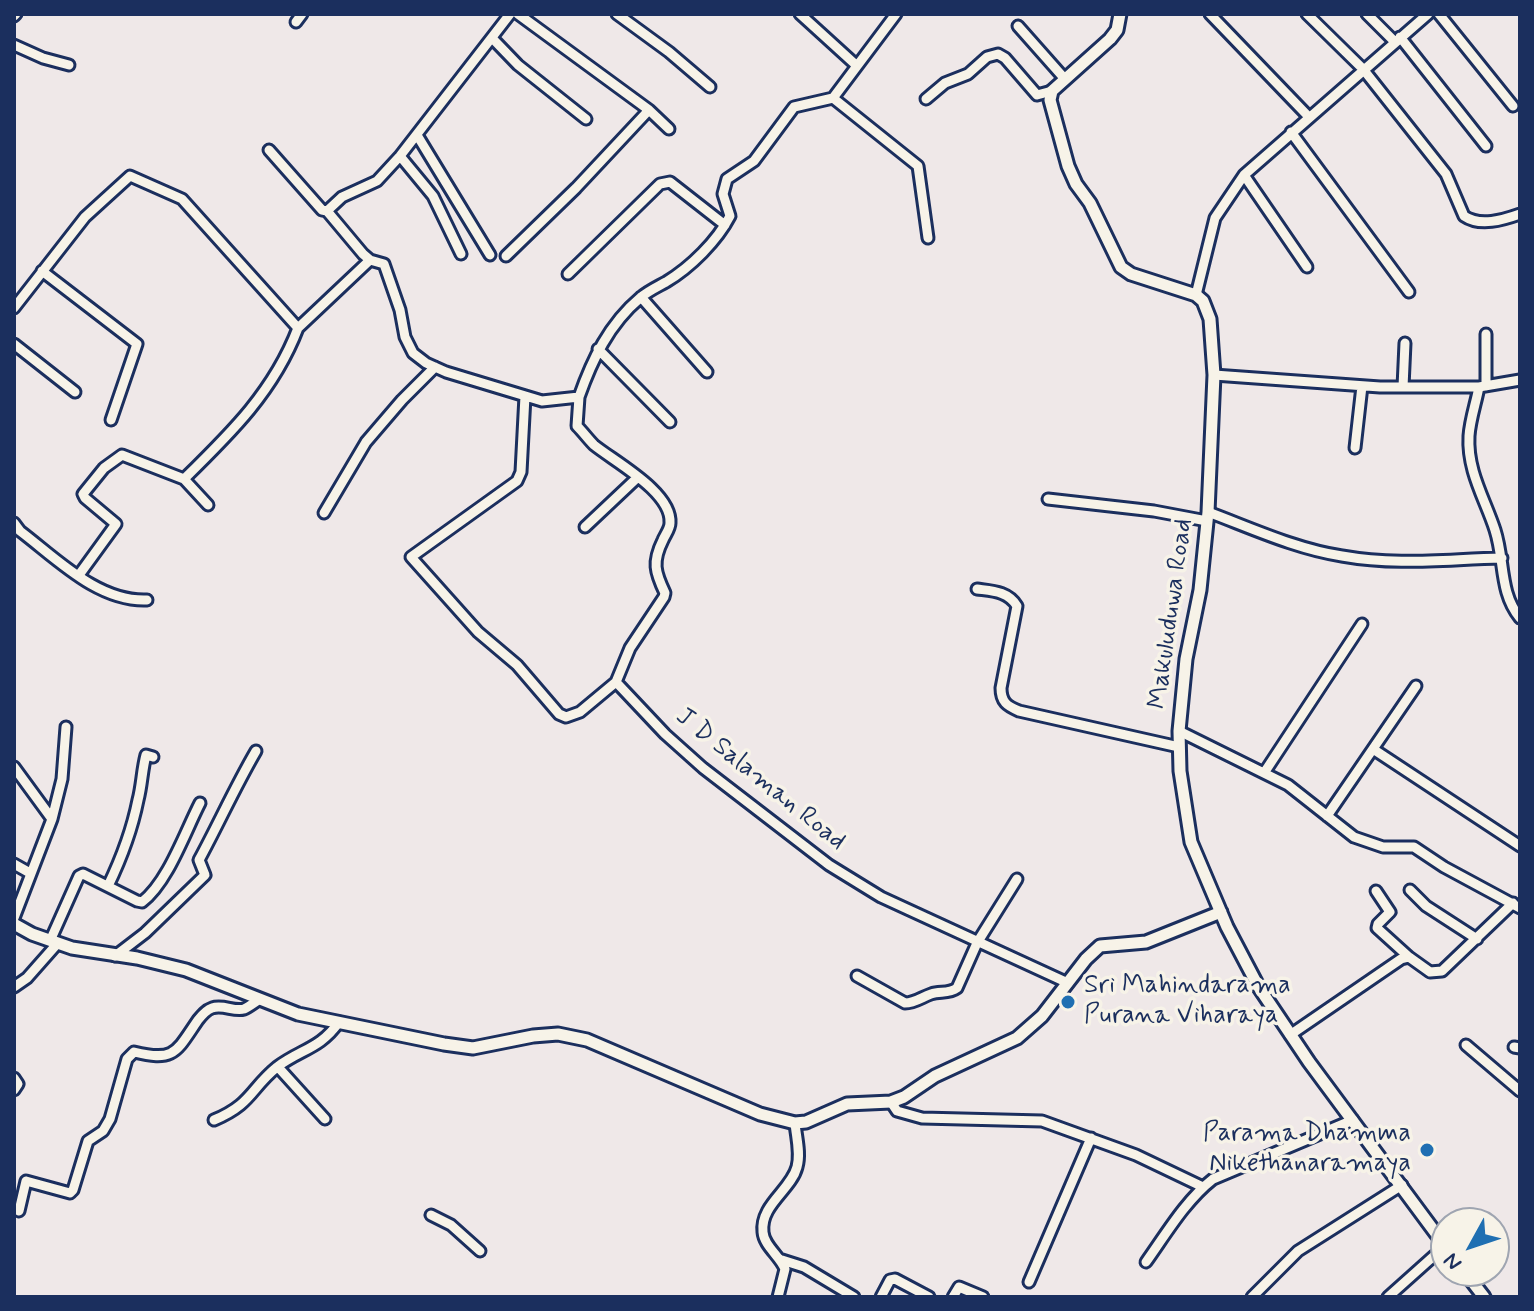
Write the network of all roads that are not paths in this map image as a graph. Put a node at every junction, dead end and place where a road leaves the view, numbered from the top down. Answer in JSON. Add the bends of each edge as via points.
{"nodes":[{"id":1,"x":510,"y":14,"type":"edge"},
{"id":2,"x":518,"y":14,"type":"edge"},
{"id":3,"x":617,"y":14,"type":"edge"},
{"id":4,"x":800,"y":14,"type":"edge"},
{"id":5,"x":896,"y":14,"type":"edge"},
{"id":6,"x":1120,"y":14,"type":"edge"},
{"id":7,"x":1210,"y":14,"type":"edge"},
{"id":8,"x":1307,"y":14,"type":"edge"},
{"id":9,"x":1367,"y":14,"type":"edge"},
{"id":10,"x":1428,"y":14,"type":"edge"},
{"id":11,"x":1439,"y":14,"type":"edge"},
{"id":12,"x":1018,"y":26,"type":"dead end"},
{"id":13,"x":492,"y":38,"type":"junction"},
{"id":14,"x":1397,"y":40,"type":"junction"},
{"id":15,"x":14,"y":45,"type":"edge"},
{"id":16,"x":69,"y":65,"type":"dead end"},
{"id":17,"x":856,"y":65,"type":"junction"},
{"id":18,"x":1363,"y":69,"type":"junction"},
{"id":19,"x":1064,"y":78,"type":"junction"},
{"id":20,"x":710,"y":87,"type":"dead end"},
{"id":21,"x":1052,"y":91,"type":"junction"},
{"id":22,"x":833,"y":98,"type":"junction"},
{"id":23,"x":926,"y":99,"type":"dead end"},
{"id":24,"x":1513,"y":106,"type":"dead end"},
{"id":25,"x":649,"y":110,"type":"junction"},
{"id":26,"x":1308,"y":116,"type":"junction"},
{"id":27,"x":586,"y":119,"type":"dead end"},
{"id":28,"x":669,"y":129,"type":"dead end"},
{"id":29,"x":1291,"y":132,"type":"junction"},
{"id":30,"x":417,"y":135,"type":"junction"},
{"id":31,"x":1486,"y":146,"type":"dead end"},
{"id":32,"x":269,"y":150,"type":"dead end"},
{"id":33,"x":400,"y":156,"type":"junction"},
{"id":34,"x":1244,"y":175,"type":"junction"},
{"id":35,"x":327,"y":211,"type":"junction"},
{"id":36,"x":1520,"y":214,"type":"edge"},
{"id":37,"x":725,"y":225,"type":"junction"},
{"id":38,"x":928,"y":238,"type":"dead end"},
{"id":39,"x":461,"y":254,"type":"dead end"},
{"id":40,"x":490,"y":255,"type":"dead end"},
{"id":41,"x":506,"y":256,"type":"dead end"},
{"id":42,"x":366,"y":257,"type":"junction"},
{"id":43,"x":1307,"y":267,"type":"dead end"},
{"id":44,"x":42,"y":271,"type":"junction"},
{"id":45,"x":568,"y":274,"type":"dead end"},
{"id":46,"x":1409,"y":292,"type":"dead end"},
{"id":47,"x":1196,"y":295,"type":"junction"},
{"id":48,"x":641,"y":297,"type":"junction"},
{"id":49,"x":14,"y":308,"type":"edge"},
{"id":50,"x":298,"y":328,"type":"junction"},
{"id":51,"x":1486,"y":334,"type":"dead end"},
{"id":52,"x":1405,"y":343,"type":"dead end"},
{"id":53,"x":14,"y":344,"type":"edge"},
{"id":54,"x":598,"y":349,"type":"junction"},
{"id":55,"x":435,"y":367,"type":"junction"},
{"id":56,"x":707,"y":372,"type":"dead end"},
{"id":57,"x":1214,"y":375,"type":"junction"},
{"id":58,"x":1520,"y":380,"type":"edge"},
{"id":59,"x":1362,"y":386,"type":"junction"},
{"id":60,"x":1403,"y":387,"type":"junction"},
{"id":61,"x":1482,"y":387,"type":"junction"},
{"id":62,"x":75,"y":392,"type":"dead end"},
{"id":63,"x":525,"y":396,"type":"junction"},
{"id":64,"x":579,"y":397,"type":"junction"},
{"id":65,"x":111,"y":420,"type":"dead end"},
{"id":66,"x":670,"y":422,"type":"dead end"},
{"id":67,"x":1355,"y":448,"type":"dead end"},
{"id":68,"x":638,"y":477,"type":"junction"},
{"id":69,"x":184,"y":479,"type":"junction"},
{"id":70,"x":1048,"y":499,"type":"dead end"},
{"id":71,"x":208,"y":505,"type":"dead end"},
{"id":72,"x":324,"y":513,"type":"dead end"},
{"id":73,"x":1207,"y":516,"type":"junction"},
{"id":74,"x":14,"y":523,"type":"edge"},
{"id":75,"x":585,"y":527,"type":"dead end"},
{"id":76,"x":1502,"y":558,"type":"junction"},
{"id":77,"x":79,"y":575,"type":"junction"},
{"id":78,"x":977,"y":589,"type":"dead end"},
{"id":79,"x":147,"y":600,"type":"dead end"},
{"id":80,"x":1520,"y":618,"type":"edge"},
{"id":81,"x":1362,"y":624,"type":"dead end"},
{"id":82,"x":616,"y":682,"type":"junction"},
{"id":83,"x":1416,"y":686,"type":"dead end"},
{"id":84,"x":66,"y":727,"type":"dead end"},
{"id":85,"x":1179,"y":731,"type":"junction"},
{"id":86,"x":1179,"y":747,"type":"junction"},
{"id":87,"x":1373,"y":749,"type":"junction"},
{"id":88,"x":256,"y":751,"type":"dead end"},
{"id":89,"x":153,"y":757,"type":"dead end"},
{"id":90,"x":14,"y":767,"type":"edge"},
{"id":91,"x":1264,"y":773,"type":"junction"},
{"id":92,"x":200,"y":803,"type":"dead end"},
{"id":93,"x":1327,"y":816,"type":"junction"},
{"id":94,"x":52,"y":819,"type":"junction"},
{"id":95,"x":1520,"y":846,"type":"edge"},
{"id":96,"x":14,"y":864,"type":"edge"},
{"id":97,"x":30,"y":873,"type":"junction"},
{"id":98,"x":1017,"y":879,"type":"dead end"},
{"id":99,"x":108,"y":886,"type":"junction"},
{"id":100,"x":1410,"y":890,"type":"dead end"},
{"id":101,"x":1376,"y":891,"type":"dead end"},
{"id":102,"x":1516,"y":906,"type":"edge"},
{"id":103,"x":1221,"y":912,"type":"junction"},
{"id":104,"x":14,"y":918,"type":"edge"},
{"id":105,"x":14,"y":924,"type":"edge"},
{"id":106,"x":1477,"y":939,"type":"junction"},
{"id":107,"x":53,"y":942,"type":"junction"},
{"id":108,"x":977,"y":943,"type":"junction"},
{"id":109,"x":115,"y":956,"type":"junction"},
{"id":110,"x":1409,"y":957,"type":"junction"},
{"id":111,"x":857,"y":976,"type":"dead end"},
{"id":112,"x":1068,"y":983,"type":"junction"},
{"id":113,"x":14,"y":987,"type":"edge"},
{"id":114,"x":260,"y":999,"type":"junction"},
{"id":115,"x":339,"y":1022,"type":"junction"},
{"id":116,"x":1290,"y":1035,"type":"junction"},
{"id":117,"x":1466,"y":1045,"type":"dead end"},
{"id":118,"x":278,"y":1067,"type":"junction"},
{"id":119,"x":14,"y":1078,"type":"edge"},
{"id":120,"x":14,"y":1090,"type":"edge"},
{"id":121,"x":1520,"y":1091,"type":"edge"},
{"id":122,"x":891,"y":1102,"type":"junction"},
{"id":123,"x":325,"y":1119,"type":"dead end"},
{"id":124,"x":214,"y":1120,"type":"dead end"},
{"id":125,"x":1353,"y":1120,"type":"junction"},
{"id":126,"x":795,"y":1123,"type":"junction"},
{"id":127,"x":1091,"y":1138,"type":"junction"},
{"id":128,"x":1402,"y":1185,"type":"junction"},
{"id":129,"x":1203,"y":1187,"type":"junction"},
{"id":130,"x":19,"y":1211,"type":"dead end"},
{"id":131,"x":431,"y":1215,"type":"dead end"},
{"id":132,"x":1430,"y":1225,"type":"edge"},
{"id":133,"x":480,"y":1251,"type":"dead end"},
{"id":134,"x":782,"y":1260,"type":"junction"},
{"id":135,"x":1430,"y":1260,"type":"edge"},
{"id":136,"x":1146,"y":1262,"type":"dead end"},
{"id":137,"x":1029,"y":1282,"type":"dead end"},
{"id":138,"x":778,"y":1297,"type":"edge"},
{"id":139,"x":854,"y":1297,"type":"edge"},
{"id":140,"x":881,"y":1297,"type":"edge"},
{"id":141,"x":929,"y":1297,"type":"edge"},
{"id":142,"x":953,"y":1297,"type":"edge"},
{"id":143,"x":983,"y":1297,"type":"edge"},
{"id":144,"x":1252,"y":1297,"type":"edge"},
{"id":145,"x":1388,"y":1297,"type":"edge"}],
"edges":[{"from":1,"to":13,"type":"street"},
{"from":2,"to":25,"type":"street"},
{"from":3,"to":20,"type":"street"},
{"from":4,"to":17,"type":"street"},
{"from":5,"to":17,"type":"street"},
{"from":6,"to":19,"type":"street","via":[[1110,39]]},
{"from":7,"to":26,"type":"street"},
{"from":8,"to":18,"type":"street"},
{"from":9,"to":14,"type":"street"},
{"from":10,"to":14,"type":"street"},
{"from":11,"to":24,"type":"street"},
{"from":12,"to":19,"type":"street"},
{"from":13,"to":27,"type":"street"},
{"from":13,"to":30,"type":"street"},
{"from":14,"to":18,"type":"street"},
{"from":14,"to":31,"type":"street"},
{"from":15,"to":16,"type":"street"},
{"from":17,"to":22,"type":"street"},
{"from":18,"to":26,"type":"street"},
{"from":18,"to":36,"type":"street","via":[[1446,174],[1464,216],[1498,222]]},
{"from":19,"to":21,"type":"street"},
{"from":21,"to":23,"type":"street","via":[[1037,95],[998,54]]},
{"from":21,"to":47,"type":"street","via":[[1068,166],[1116,260],[1131,274]]},
{"from":22,"to":37,"type":"street","via":[[794,107],[754,161],[727,179],[723,194],[730,216]]},
{"from":22,"to":38,"type":"street","via":[[918,166]]},
{"from":25,"to":28,"type":"street"},
{"from":25,"to":41,"type":"street"},
{"from":26,"to":29,"type":"street"},
{"from":29,"to":34,"type":"street"},
{"from":29,"to":46,"type":"street"},
{"from":30,"to":33,"type":"street"},
{"from":30,"to":40,"type":"street"},
{"from":32,"to":35,"type":"street"},
{"from":33,"to":35,"type":"street","via":[[377,181],[342,197]]},
{"from":33,"to":39,"type":"street","via":[[433,196]]},
{"from":34,"to":43,"type":"street"},
{"from":34,"to":47,"type":"street","via":[[1215,218]]},
{"from":35,"to":42,"type":"street"},
{"from":37,"to":45,"type":"street","via":[[670,182],[660,184]]},
{"from":37,"to":48,"type":"street","via":[[689,266]]},
{"from":42,"to":50,"type":"street"},
{"from":42,"to":55,"type":"street","via":[[384,264],[405,337],[413,353]]},
{"from":44,"to":49,"type":"street"},
{"from":44,"to":50,"type":"street","via":[[85,217],[130,176],[182,199]]},
{"from":44,"to":65,"type":"street","via":[[137,344]]},
{"from":47,"to":57,"type":"street","name":"Makuluduwa Road","via":[[1210,319]]},
{"from":48,"to":54,"type":"street"},
{"from":48,"to":56,"type":"street"},
{"from":50,"to":69,"type":"street","via":[[287,358],[240,424]]},
{"from":51,"to":61,"type":"street"},
{"from":52,"to":60,"type":"street"},
{"from":53,"to":62,"type":"street"},
{"from":54,"to":64,"type":"street"},
{"from":54,"to":66,"type":"street"},
{"from":55,"to":63,"type":"street"},
{"from":55,"to":72,"type":"street","via":[[366,442]]},
{"from":57,"to":59,"type":"street"},
{"from":57,"to":73,"type":"street","name":"Makuluduwa Road"},
{"from":58,"to":61,"type":"street"},
{"from":59,"to":60,"type":"street"},
{"from":59,"to":67,"type":"street"},
{"from":60,"to":61,"type":"street"},
{"from":61,"to":76,"type":"street","via":[[1469,437],[1473,477]]},
{"from":63,"to":64,"type":"street","via":[[542,401]]},
{"from":63,"to":82,"type":"street","via":[[517,481],[411,557],[559,714],[580,712]]},
{"from":64,"to":68,"type":"street","via":[[577,426],[591,443]]},
{"from":68,"to":75,"type":"street"},
{"from":68,"to":82,"type":"street","via":[[668,510],[670,525],[654,567],[665,593],[630,648]]},
{"from":69,"to":71,"type":"street"},
{"from":69,"to":77,"type":"street","via":[[122,455],[104,468],[83,494],[116,524]]},
{"from":70,"to":73,"type":"street"},
{"from":73,"to":76,"type":"street","via":[[1341,556],[1431,563]]},
{"from":73,"to":85,"type":"street","name":"Makuluduwa Road"},
{"from":74,"to":77,"type":"street"},
{"from":76,"to":80,"type":"street","via":[[1503,584]]},
{"from":77,"to":79,"type":"street","via":[[106,594]]},
{"from":78,"to":86,"type":"street","via":[[1003,593],[1017,606],[1001,688],[1006,705]]},
{"from":81,"to":91,"type":"street"},
{"from":82,"to":108,"type":"street","name":"J D Salaman Road","via":[[703,768],[829,865],[881,897]]},
{"from":83,"to":87,"type":"street"},
{"from":84,"to":94,"type":"street"},
{"from":85,"to":86,"type":"street","name":"Makuluduwa Road"},
{"from":85,"to":91,"type":"street"},
{"from":86,"to":103,"type":"street","name":"Makuluduwa Road","via":[[1191,842]]},
{"from":87,"to":93,"type":"street"},
{"from":87,"to":95,"type":"street"},
{"from":88,"to":109,"type":"street","via":[[199,860],[205,875]]},
{"from":89,"to":99,"type":"street","via":[[146,755],[122,858]]},
{"from":90,"to":94,"type":"street"},
{"from":91,"to":93,"type":"street"},
{"from":92,"to":99,"type":"street","via":[[148,897],[137,901]]},
{"from":93,"to":102,"type":"street","via":[[1354,837],[1383,847],[1414,847]]},
{"from":94,"to":97,"type":"street"},
{"from":96,"to":97,"type":"street"},
{"from":97,"to":104,"type":"street"},
{"from":98,"to":108,"type":"street"},
{"from":99,"to":107,"type":"street","via":[[79,876]]},
{"from":100,"to":106,"type":"street"},
{"from":101,"to":110,"type":"street","via":[[1390,912],[1377,928]]},
{"from":102,"to":106,"type":"street"},
{"from":103,"to":112,"type":"street","via":[[1146,942],[1100,946]]},
{"from":103,"to":116,"type":"street","name":"Makuluduwa Road"},
{"from":105,"to":107,"type":"street"},
{"from":106,"to":110,"type":"street","via":[[1438,973]]},
{"from":107,"to":109,"type":"street"},
{"from":107,"to":113,"type":"street"},
{"from":108,"to":111,"type":"street","via":[[952,992],[905,1003]]},
{"from":108,"to":112,"type":"street","name":"J D Salaman Road"},
{"from":109,"to":114,"type":"street","via":[[166,964]]},
{"from":110,"to":116,"type":"street"},
{"from":112,"to":122,"type":"street","via":[[1017,1038]]},
{"from":114,"to":115,"type":"street"},
{"from":114,"to":130,"type":"street","via":[[242,1009],[209,1009],[170,1056],[134,1052],[127,1059],[110,1119],[88,1141],[73,1190],[26,1181]]},
{"from":115,"to":118,"type":"street","via":[[323,1041]]},
{"from":115,"to":126,"type":"street","via":[[473,1048],[558,1034],[587,1040],[760,1114]]},
{"from":116,"to":125,"type":"street","name":"Makuluduwa Road"},
{"from":117,"to":121,"type":"street"},
{"from":118,"to":123,"type":"street"},
{"from":118,"to":124,"type":"street","via":[[245,1103]]},
{"from":119,"to":120,"type":"street"},
{"from":122,"to":126,"type":"street","via":[[847,1104]]},
{"from":122,"to":127,"type":"street","via":[[897,1111],[922,1118],[1023,1118]]},
{"from":125,"to":128,"type":"street","name":"Makuluduwa Road"},
{"from":125,"to":129,"type":"street"},
{"from":126,"to":134,"type":"street","via":[[796,1171],[763,1221],[763,1234]]},
{"from":127,"to":129,"type":"street"},
{"from":127,"to":137,"type":"street"},
{"from":128,"to":132,"type":"street","name":"Makuluduwa Road"},
{"from":128,"to":144,"type":"street","via":[[1298,1251]]},
{"from":129,"to":136,"type":"street"},
{"from":131,"to":133,"type":"street"},
{"from":134,"to":138,"type":"street"},
{"from":134,"to":139,"type":"street"},
{"from":135,"to":145,"type":"street"},
{"from":140,"to":141,"type":"street","via":[[895,1279]]},
{"from":142,"to":143,"type":"street","via":[[959,1287]]}]}
